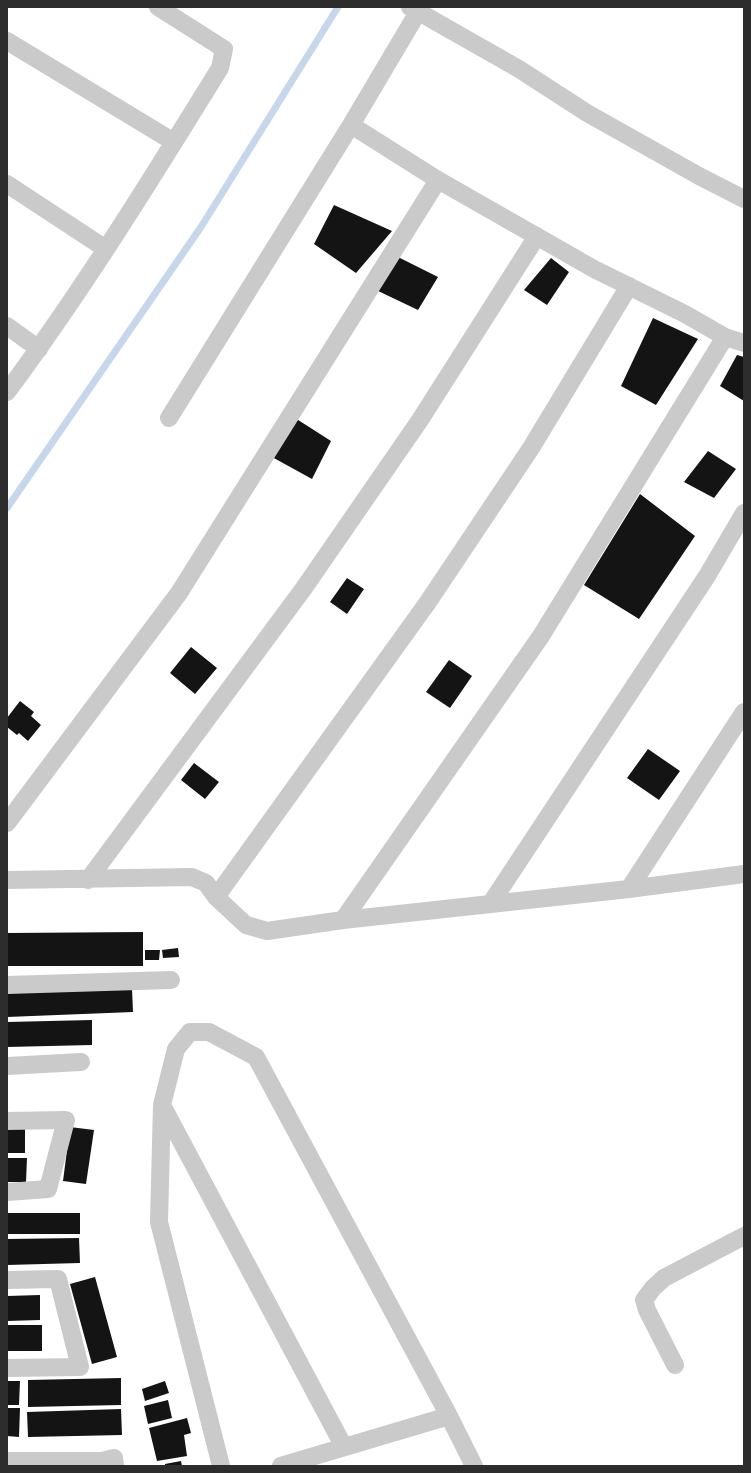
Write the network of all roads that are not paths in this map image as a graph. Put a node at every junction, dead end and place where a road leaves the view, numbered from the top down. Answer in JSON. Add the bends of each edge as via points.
{"nodes":[{"id":1,"x":158,"y":7,"type":"edge"},
{"id":2,"x":414,"y":9,"type":"edge"},
{"id":3,"x":7,"y":41,"type":"edge"},
{"id":4,"x":351,"y":125,"type":"junction"},
{"id":5,"x":174,"y":142,"type":"junction"},
{"id":6,"x":438,"y":180,"type":"junction"},
{"id":7,"x":7,"y":184,"type":"edge"},
{"id":8,"x":744,"y":199,"type":"edge"},
{"id":9,"x":537,"y":236,"type":"junction"},
{"id":10,"x":106,"y":249,"type":"junction"},
{"id":11,"x":628,"y":286,"type":"junction"},
{"id":12,"x":7,"y":326,"type":"edge"},
{"id":13,"x":725,"y":337,"type":"junction"},
{"id":14,"x":744,"y":343,"type":"edge"},
{"id":15,"x":39,"y":349,"type":"junction"},
{"id":16,"x":7,"y":392,"type":"edge"},
{"id":17,"x":169,"y":418,"type":"dead end"},
{"id":18,"x":744,"y":513,"type":"edge"},
{"id":19,"x":744,"y":712,"type":"edge"},
{"id":20,"x":7,"y":822,"type":"edge"},
{"id":21,"x":744,"y":874,"type":"edge"},
{"id":22,"x":7,"y":880,"type":"edge"},
{"id":23,"x":88,"y":880,"type":"junction"},
{"id":24,"x":629,"y":889,"type":"junction"},
{"id":25,"x":216,"y":897,"type":"junction"},
{"id":26,"x":491,"y":903,"type":"junction"},
{"id":27,"x":343,"y":920,"type":"junction"},
{"id":28,"x":171,"y":980,"type":"dead end"},
{"id":29,"x":7,"y":985,"type":"edge"},
{"id":30,"x":82,"y":1062,"type":"dead end"},
{"id":31,"x":7,"y":1066,"type":"edge"},
{"id":32,"x":162,"y":1105,"type":"junction"},
{"id":33,"x":7,"y":1120,"type":"edge"},
{"id":34,"x":7,"y":1192,"type":"edge"},
{"id":35,"x":744,"y":1236,"type":"edge"},
{"id":36,"x":7,"y":1280,"type":"edge"},
{"id":37,"x":675,"y":1365,"type":"dead end"},
{"id":38,"x":7,"y":1368,"type":"edge"},
{"id":39,"x":449,"y":1416,"type":"junction"},
{"id":40,"x":344,"y":1447,"type":"junction"},
{"id":41,"x":7,"y":1461,"type":"edge"},
{"id":42,"x":116,"y":1466,"type":"edge"},
{"id":43,"x":221,"y":1466,"type":"edge"},
{"id":44,"x":281,"y":1466,"type":"edge"},
{"id":45,"x":474,"y":1466,"type":"edge"}],
"edges":[{"from":1,"to":5,"type":"street","via":[[224,49],[220,68]]},
{"from":2,"to":4,"type":"street"},
{"from":2,"to":8,"type":"street","via":[[519,69],[594,117]]},
{"from":3,"to":5,"type":"street"},
{"from":4,"to":6,"type":"street"},
{"from":4,"to":17,"type":"street"},
{"from":5,"to":10,"type":"street"},
{"from":6,"to":9,"type":"street"},
{"from":6,"to":20,"type":"street","via":[[179,593]]},
{"from":7,"to":10,"type":"street"},
{"from":9,"to":11,"type":"street"},
{"from":9,"to":23,"type":"street","via":[[420,420],[304,588]]},
{"from":10,"to":15,"type":"street"},
{"from":11,"to":13,"type":"street"},
{"from":11,"to":25,"type":"street","via":[[531,448],[428,602]]},
{"from":12,"to":15,"type":"street"},
{"from":13,"to":14,"type":"street"},
{"from":13,"to":27,"type":"street","via":[[541,636]]},
{"from":15,"to":16,"type":"street"},
{"from":18,"to":26,"type":"street","via":[[707,576]]},
{"from":19,"to":24,"type":"street"},
{"from":21,"to":24,"type":"street"},
{"from":22,"to":23,"type":"street"},
{"from":23,"to":25,"type":"street","via":[[192,877],[206,883]]},
{"from":24,"to":26,"type":"street"},
{"from":25,"to":27,"type":"street","via":[[246,925],[267,931]]},
{"from":26,"to":27,"type":"street"},
{"from":28,"to":29,"type":"street"},
{"from":30,"to":31,"type":"street"},
{"from":32,"to":39,"type":"street","via":[[176,1049],[190,1032],[209,1032],[256,1057]]},
{"from":32,"to":40,"type":"street"},
{"from":32,"to":43,"type":"street","via":[[159,1222]]},
{"from":33,"to":34,"type":"street","via":[[66,1120],[48,1190]]},
{"from":35,"to":37,"type":"street","via":[[664,1278],[644,1300]]},
{"from":36,"to":38,"type":"street","via":[[58,1278],[80,1367]]},
{"from":39,"to":40,"type":"street"},
{"from":39,"to":45,"type":"street"},
{"from":40,"to":44,"type":"street"},
{"from":41,"to":42,"type":"street","via":[[102,1461],[114,1458]]}]}
